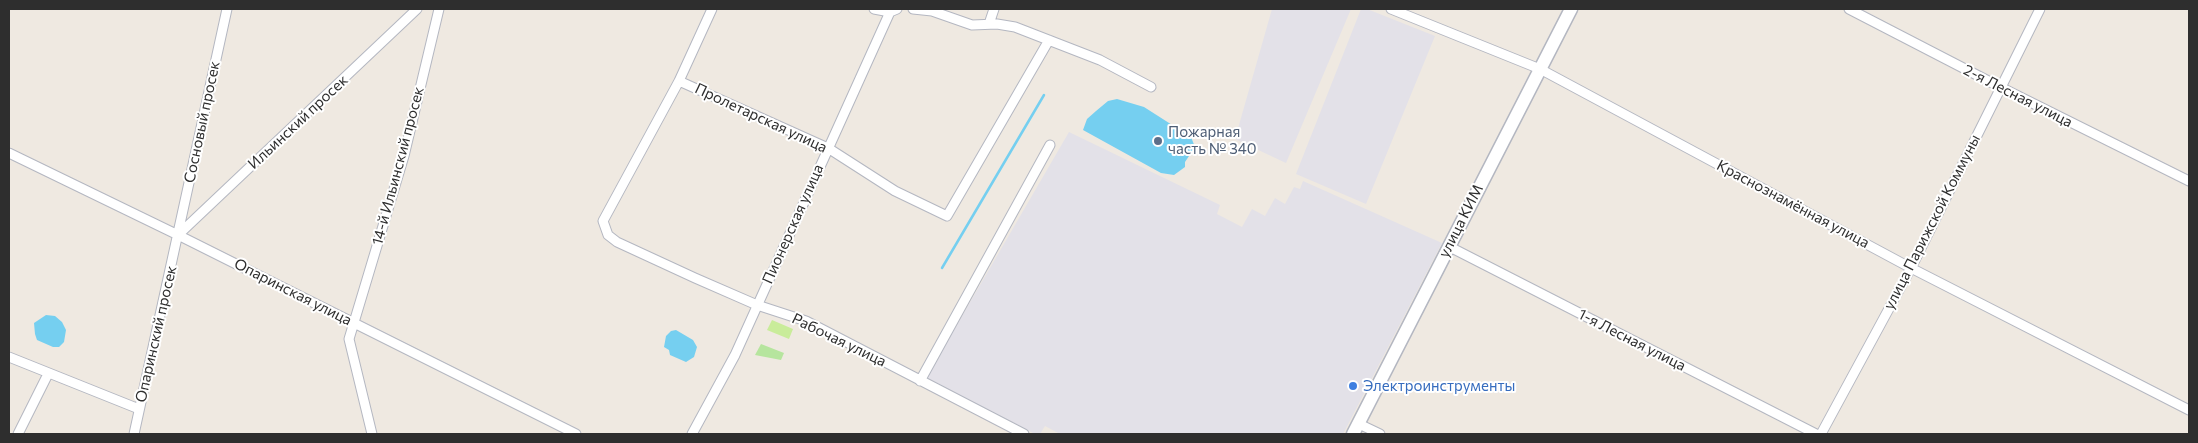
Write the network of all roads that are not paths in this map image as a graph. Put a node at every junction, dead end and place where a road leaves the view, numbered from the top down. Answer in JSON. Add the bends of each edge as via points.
{"nodes":[{"id":1,"x":226,"y":9,"type":"edge"},
{"id":2,"x":417,"y":9,"type":"edge"},
{"id":3,"x":439,"y":9,"type":"edge"},
{"id":4,"x":712,"y":9,"type":"edge"},
{"id":5,"x":874,"y":9,"type":"edge"},
{"id":6,"x":913,"y":9,"type":"edge"},
{"id":7,"x":994,"y":9,"type":"edge"},
{"id":8,"x":1391,"y":9,"type":"edge"},
{"id":9,"x":1571,"y":9,"type":"edge"},
{"id":10,"x":1849,"y":9,"type":"edge"},
{"id":11,"x":2040,"y":9,"type":"edge"},
{"id":12,"x":893,"y":10,"type":"edge"},
{"id":13,"x":989,"y":24,"type":"junction"},
{"id":14,"x":1049,"y":40,"type":"junction"},
{"id":15,"x":1540,"y":69,"type":"junction"},
{"id":16,"x":678,"y":81,"type":"junction"},
{"id":17,"x":1151,"y":87,"type":"dead end"},
{"id":18,"x":2000,"y":87,"type":"junction"},
{"id":19,"x":1050,"y":145,"type":"dead end"},
{"id":20,"x":828,"y":148,"type":"junction"},
{"id":21,"x":9,"y":153,"type":"edge"},
{"id":22,"x":2189,"y":182,"type":"edge"},
{"id":23,"x":178,"y":235,"type":"junction"},
{"id":24,"x":1448,"y":246,"type":"junction"},
{"id":25,"x":1911,"y":268,"type":"junction"},
{"id":26,"x":757,"y":305,"type":"junction"},
{"id":27,"x":355,"y":324,"type":"junction"},
{"id":28,"x":9,"y":356,"type":"edge"},
{"id":29,"x":48,"y":374,"type":"junction"},
{"id":30,"x":920,"y":380,"type":"junction"},
{"id":31,"x":139,"y":409,"type":"junction"},
{"id":32,"x":2189,"y":410,"type":"edge"},
{"id":33,"x":1356,"y":429,"type":"edge"},
{"id":34,"x":18,"y":434,"type":"edge"},
{"id":35,"x":134,"y":434,"type":"edge"},
{"id":36,"x":372,"y":434,"type":"edge"},
{"id":37,"x":576,"y":434,"type":"edge"},
{"id":38,"x":692,"y":434,"type":"edge"},
{"id":39,"x":1024,"y":434,"type":"edge"},
{"id":40,"x":1380,"y":434,"type":"edge"},
{"id":41,"x":1816,"y":434,"type":"edge"},
{"id":42,"x":1820,"y":434,"type":"edge"}],
"edges":[{"from":1,"to":23,"type":"street","name":"Сосновый просек"},
{"from":2,"to":23,"type":"street","name":"Ильинский просек"},
{"from":3,"to":27,"type":"street","name":"14-й Ильинский просек","via":[[404,156]]},
{"from":4,"to":16,"type":"street"},
{"from":5,"to":12,"type":"street"},
{"from":6,"to":13,"type":"street","via":[[932,11],[972,25]]},
{"from":7,"to":13,"type":"street"},
{"from":8,"to":15,"type":"street","name":"Краснознамённая улица"},
{"from":9,"to":15,"type":"main road","name":"улица КИМ"},
{"from":10,"to":18,"type":"street","name":"2-я Лесная улица"},
{"from":11,"to":18,"type":"street","name":"улица Парижской Коммуны"},
{"from":12,"to":20,"type":"street","name":"Пионерская улица"},
{"from":13,"to":14,"type":"street","via":[[1015,28]]},
{"from":14,"to":17,"type":"street","via":[[1100,60]]},
{"from":14,"to":20,"type":"street","name":"Пролетарская улица","via":[[947,216],[895,191]]},
{"from":15,"to":24,"type":"main road","name":"улица КИМ"},
{"from":15,"to":25,"type":"street","name":"Краснознамённая улица"},
{"from":16,"to":20,"type":"street","name":"Пролетарская улица"},
{"from":16,"to":26,"type":"street","name":"Рабочая улица","via":[[603,221],[608,235],[617,242]]},
{"from":18,"to":22,"type":"street","name":"2-я Лесная улица"},
{"from":18,"to":25,"type":"street","name":"улица Парижской Коммуны"},
{"from":19,"to":30,"type":"street"},
{"from":20,"to":26,"type":"street","name":"Пионерская улица"},
{"from":21,"to":23,"type":"street","name":"Опаринская улица"},
{"from":23,"to":27,"type":"street","name":"Опаринская улица"},
{"from":23,"to":31,"type":"street","name":"Опаринский просек"},
{"from":24,"to":33,"type":"main road","name":"улица КИМ"},
{"from":24,"to":41,"type":"street","name":"1-я Лесная улица"},
{"from":25,"to":32,"type":"street","name":"Краснознамённая улица"},
{"from":25,"to":42,"type":"street","name":"улица Парижской Коммуны"},
{"from":26,"to":30,"type":"street","name":"Рабочая улица","via":[[806,321]]},
{"from":26,"to":38,"type":"street","name":"Пионерская улица","via":[[735,355]]},
{"from":27,"to":36,"type":"street","name":"14-й Ильинский просек","via":[[349,340]]},
{"from":27,"to":37,"type":"street","name":"Опаринская улица"},
{"from":28,"to":29,"type":"street"},
{"from":29,"to":31,"type":"street"},
{"from":29,"to":34,"type":"street"},
{"from":30,"to":39,"type":"street","name":"Рабочая улица"},
{"from":31,"to":35,"type":"street","name":"Опаринский просек"},
{"from":33,"to":40,"type":"street"}]}
